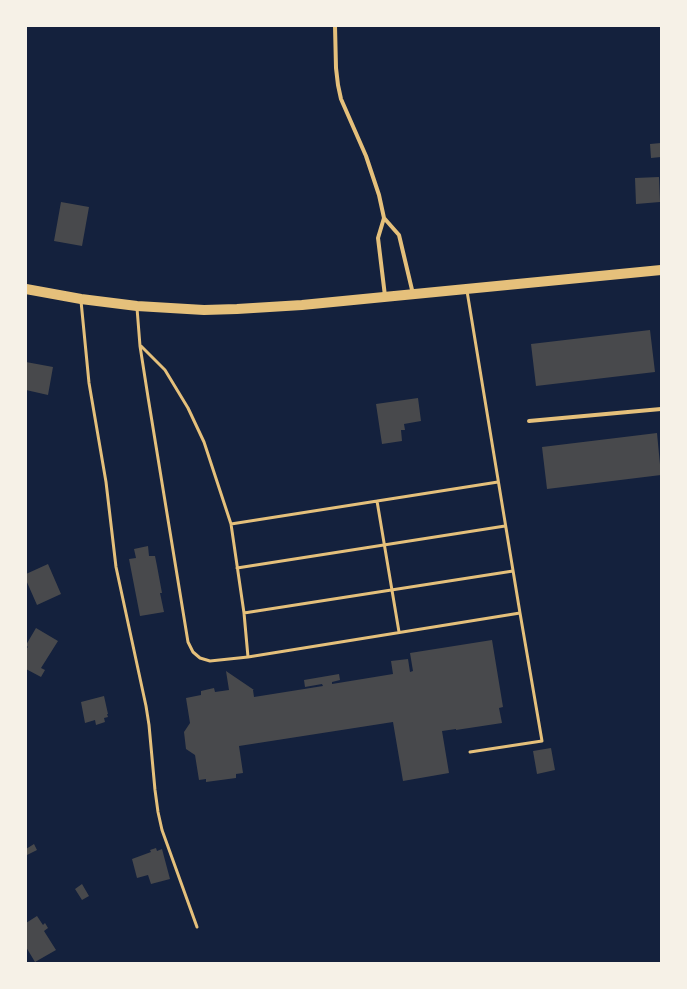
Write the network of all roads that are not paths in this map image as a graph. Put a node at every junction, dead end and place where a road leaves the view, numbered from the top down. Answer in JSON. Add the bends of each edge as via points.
{"nodes":[{"id":1,"x":335,"y":26,"type":"edge"},
{"id":2,"x":384,"y":218,"type":"junction"},
{"id":3,"x":661,"y":270,"type":"edge"},
{"id":4,"x":26,"y":289,"type":"edge"},
{"id":5,"x":467,"y":289,"type":"junction"},
{"id":6,"x":413,"y":295,"type":"junction"},
{"id":7,"x":385,"y":297,"type":"junction"},
{"id":8,"x":81,"y":299,"type":"junction"},
{"id":9,"x":137,"y":306,"type":"junction"},
{"id":10,"x":140,"y":346,"type":"junction"},
{"id":11,"x":661,"y":408,"type":"edge"},
{"id":12,"x":529,"y":421,"type":"dead end"},
{"id":13,"x":498,"y":482,"type":"junction"},
{"id":14,"x":377,"y":501,"type":"junction"},
{"id":15,"x":231,"y":524,"type":"junction"},
{"id":16,"x":506,"y":526,"type":"junction"},
{"id":17,"x":384,"y":545,"type":"junction"},
{"id":18,"x":237,"y":568,"type":"junction"},
{"id":19,"x":513,"y":571,"type":"junction"},
{"id":20,"x":392,"y":590,"type":"junction"},
{"id":21,"x":244,"y":613,"type":"junction"},
{"id":22,"x":520,"y":613,"type":"junction"},
{"id":23,"x":400,"y":632,"type":"junction"},
{"id":24,"x":248,"y":656,"type":"junction"},
{"id":25,"x":470,"y":752,"type":"dead end"},
{"id":26,"x":197,"y":927,"type":"dead end"}],
"edges":[{"from":1,"to":2,"type":"street","via":[[336,68],[341,99],[368,162]]},
{"from":2,"to":6,"type":"street","via":[[399,234]]},
{"from":2,"to":7,"type":"street","via":[[378,238]]},
{"from":3,"to":5,"type":"main road"},
{"from":4,"to":8,"type":"main road"},
{"from":5,"to":6,"type":"main road"},
{"from":5,"to":13,"type":"lane"},
{"from":6,"to":7,"type":"main road"},
{"from":7,"to":9,"type":"main road","via":[[302,306],[237,309]]},
{"from":8,"to":9,"type":"main road"},
{"from":8,"to":26,"type":"lane","via":[[89,383],[106,482],[116,567],[146,706],[158,812]]},
{"from":9,"to":10,"type":"lane"},
{"from":10,"to":15,"type":"lane","via":[[165,370],[188,408],[204,442]]},
{"from":10,"to":24,"type":"lane","via":[[188,642],[193,652],[200,658],[210,661]]},
{"from":11,"to":12,"type":"street"},
{"from":13,"to":14,"type":"lane"},
{"from":13,"to":16,"type":"lane"},
{"from":14,"to":15,"type":"lane"},
{"from":14,"to":17,"type":"lane"},
{"from":15,"to":18,"type":"lane"},
{"from":16,"to":17,"type":"lane"},
{"from":16,"to":19,"type":"lane"},
{"from":17,"to":18,"type":"lane"},
{"from":17,"to":20,"type":"lane"},
{"from":18,"to":21,"type":"lane"},
{"from":19,"to":20,"type":"lane"},
{"from":19,"to":22,"type":"lane"},
{"from":20,"to":21,"type":"lane"},
{"from":20,"to":23,"type":"lane"},
{"from":21,"to":24,"type":"lane"},
{"from":22,"to":23,"type":"lane"},
{"from":22,"to":25,"type":"lane","via":[[542,741]]},
{"from":23,"to":24,"type":"lane"}]}
